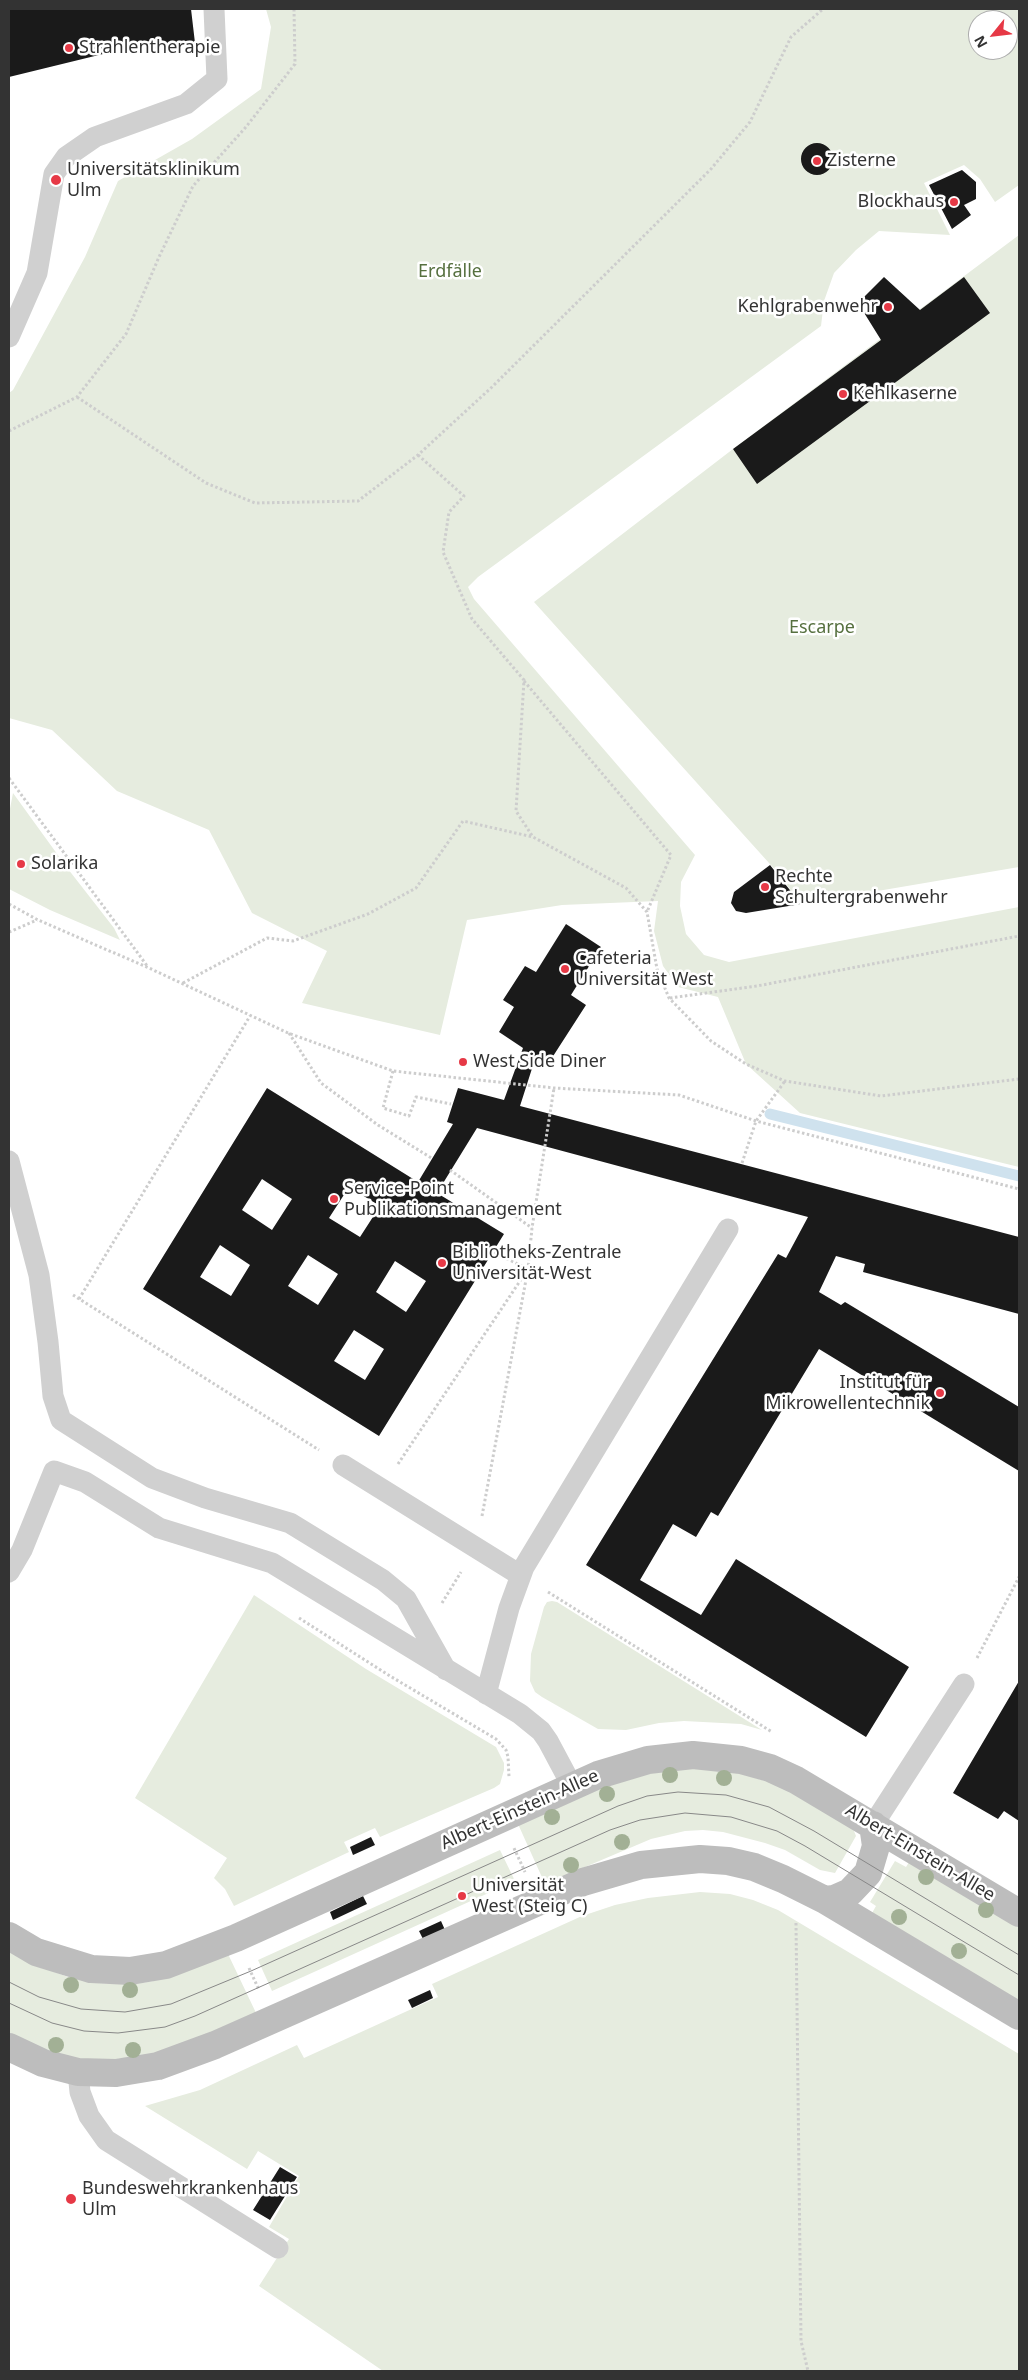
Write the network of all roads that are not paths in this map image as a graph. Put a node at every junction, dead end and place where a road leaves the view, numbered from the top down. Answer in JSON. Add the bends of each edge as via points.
{"nodes":[{"id":1,"x":214,"y":9,"type":"edge"},
{"id":2,"x":9,"y":337,"type":"edge"},
{"id":3,"x":9,"y":1161,"type":"edge"},
{"id":4,"x":728,"y":1229,"type":"dead end"},
{"id":5,"x":343,"y":1465,"type":"road end"},
{"id":6,"x":9,"y":1572,"type":"edge"},
{"id":7,"x":520,"y":1575,"type":"junction"},
{"id":8,"x":446,"y":1670,"type":"junction"},
{"id":9,"x":964,"y":1684,"type":"road end"},
{"id":10,"x":486,"y":1694,"type":"junction"},
{"id":11,"x":572,"y":1786,"type":"junction"},
{"id":12,"x":873,"y":1825,"type":"junction"},
{"id":13,"x":825,"y":1900,"type":"junction"},
{"id":14,"x":1019,"y":1913,"type":"edge"},
{"id":15,"x":9,"y":1936,"type":"edge"},
{"id":16,"x":1019,"y":2016,"type":"edge"},
{"id":17,"x":9,"y":2047,"type":"edge"},
{"id":18,"x":78,"y":2072,"type":"junction"},
{"id":19,"x":278,"y":2248,"type":"dead end"}],
"edges":[{"from":1,"to":2,"type":"lane","via":[[217,79],[186,104],[95,138],[66,157],[54,174],[37,273]]},
{"from":3,"to":8,"type":"lane","via":[[39,1275],[52,1396],[61,1420],[152,1478],[205,1498],[290,1523],[396,1588],[421,1622]]},
{"from":4,"to":7,"type":"lane"},
{"from":5,"to":7,"type":"lane"},
{"from":6,"to":8,"type":"lane","via":[[22,1550],[54,1471],[85,1482],[159,1528],[272,1563]]},
{"from":7,"to":10,"type":"lane"},
{"from":8,"to":10,"type":"lane"},
{"from":9,"to":12,"type":"lane"},
{"from":10,"to":11,"type":"lane","via":[[541,1731],[556,1752]]},
{"from":11,"to":12,"type":"street","name":"Albert-Einstein-Allee","via":[[615,1769],[663,1757],[724,1757],[784,1774]]},
{"from":11,"to":15,"type":"street","name":"Albert-Einstein-Allee","via":[[236,1938],[166,1965],[130,1971],[91,1969],[36,1952]]},
{"from":12,"to":13,"type":"street","via":[[876,1846],[868,1873],[850,1892]]},
{"from":12,"to":14,"type":"street","name":"Albert-Einstein-Allee"},
{"from":13,"to":16,"type":"street"},
{"from":13,"to":18,"type":"street","via":[[754,1867],[728,1861],[671,1860],[613,1872],[538,1901],[208,2048],[158,2066],[122,2073]]},
{"from":17,"to":18,"type":"street","via":[[43,2063]]},
{"from":18,"to":19,"type":"lane","via":[[80,2092],[89,2116],[106,2140]]}]}
